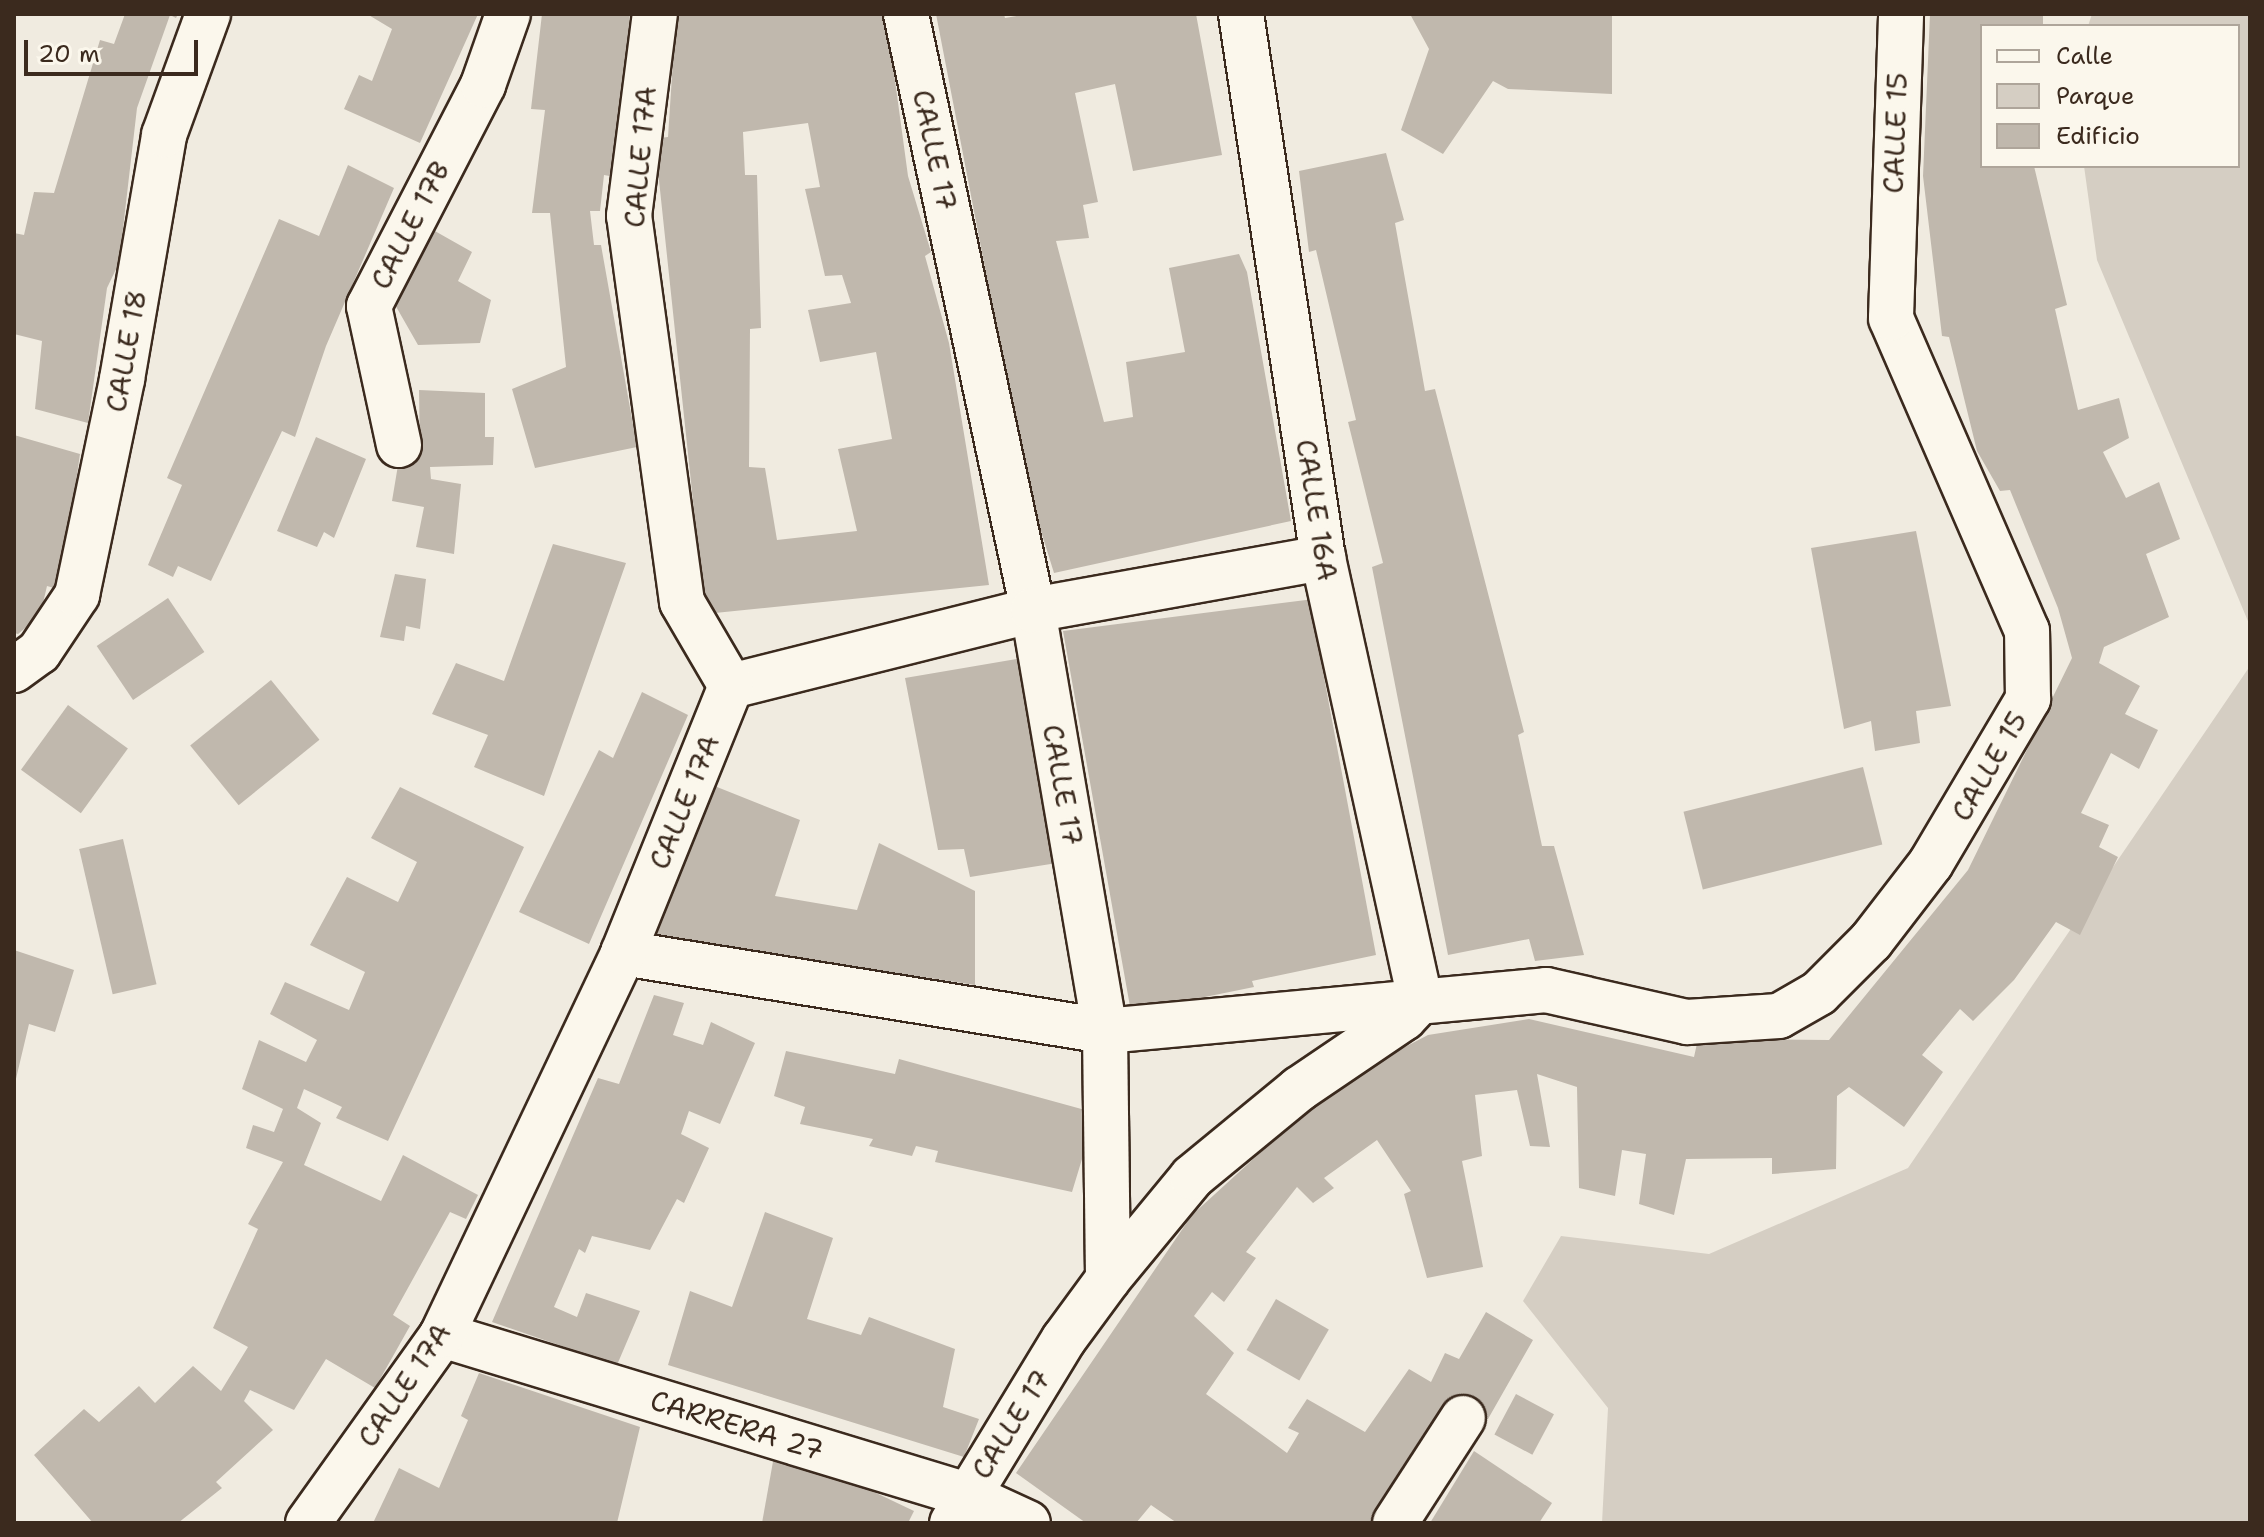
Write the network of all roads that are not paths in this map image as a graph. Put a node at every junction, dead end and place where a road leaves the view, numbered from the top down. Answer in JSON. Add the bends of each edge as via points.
{"nodes":[{"id":1,"x":208,"y":14,"type":"edge"},
{"id":2,"x":508,"y":14,"type":"edge"},
{"id":3,"x":655,"y":14,"type":"edge"},
{"id":4,"x":906,"y":14,"type":"edge"},
{"id":5,"x":1241,"y":14,"type":"edge"},
{"id":6,"x":1890,"y":21,"type":"edge"},
{"id":7,"x":399,"y":445,"type":"dead end"},
{"id":8,"x":1323,"y":558,"type":"junction"},
{"id":9,"x":1033,"y":610,"type":"junction"},
{"id":10,"x":14,"y":670,"type":"edge"},
{"id":11,"x":731,"y":686,"type":"junction"},
{"id":12,"x":623,"y":953,"type":"junction"},
{"id":13,"x":1420,"y":1001,"type":"junction"},
{"id":14,"x":1105,"y":1031,"type":"junction"},
{"id":15,"x":1108,"y":1279,"type":"junction"},
{"id":16,"x":442,"y":1335,"type":"junction"},
{"id":17,"x":1463,"y":1418,"type":"dead end"},
{"id":18,"x":960,"y":1509,"type":"edge"},
{"id":19,"x":308,"y":1523,"type":"edge"},
{"id":20,"x":1028,"y":1523,"type":"edge"},
{"id":21,"x":1395,"y":1523,"type":"edge"}],
"edges":[{"from":1,"to":10,"type":"street","name":"CALLE 18","via":[[164,135],[122,379],[77,595],[39,652]]},
{"from":2,"to":7,"type":"street","name":"CALLE 17B","via":[[483,85],[369,306]]},
{"from":3,"to":11,"type":"street","name":"CALLE 17A","via":[[629,216],[682,602]]},
{"from":4,"to":9,"type":"street","name":"CALLE 17"},
{"from":5,"to":8,"type":"street","name":"CALLE 16A"},
{"from":6,"to":13,"type":"street","name":"CALLE 15","via":[[1891,318],[2027,631],[2028,699],[1931,863],[1871,941],[1819,993],[1779,1016],[1687,1022],[1546,990]]},
{"from":8,"to":9,"type":"street"},
{"from":8,"to":13,"type":"street","name":"CALLE 16A"},
{"from":9,"to":11,"type":"street"},
{"from":9,"to":14,"type":"street","name":"CALLE 17"},
{"from":11,"to":12,"type":"street","name":"CALLE 17A"},
{"from":12,"to":14,"type":"street","name":"CALLE 15"},
{"from":12,"to":16,"type":"street","name":"CALLE 17A"},
{"from":13,"to":14,"type":"street","name":"CALLE 15"},
{"from":13,"to":15,"type":"street","via":[[1404,1018],[1299,1089],[1192,1177]]},
{"from":14,"to":15,"type":"street","name":"CALLE 17"},
{"from":15,"to":18,"type":"street","name":"CALLE 17","via":[[1064,1339]]},
{"from":16,"to":18,"type":"street","name":"CARRERA 27"},
{"from":16,"to":19,"type":"street","name":"CALLE 17A"},
{"from":17,"to":21,"type":"street"},
{"from":18,"to":20,"type":"street","name":"CARRERA 27"}]}
